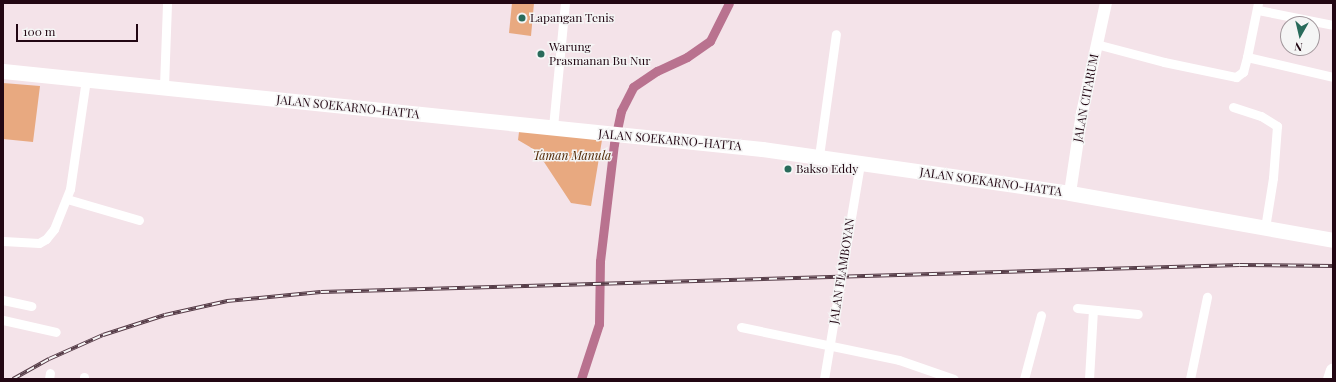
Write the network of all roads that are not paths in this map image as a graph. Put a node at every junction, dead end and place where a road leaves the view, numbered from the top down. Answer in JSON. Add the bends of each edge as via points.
{"nodes":[{"id":1,"x":167,"y":3,"type":"edge"},
{"id":2,"x":564,"y":3,"type":"edge"},
{"id":3,"x":1106,"y":3,"type":"edge"},
{"id":4,"x":1258,"y":6,"type":"edge"},
{"id":5,"x":1333,"y":25,"type":"edge"},
{"id":6,"x":836,"y":34,"type":"dead end"},
{"id":7,"x":1096,"y":44,"type":"junction"},
{"id":8,"x":1247,"y":57,"type":"junction"},
{"id":9,"x":3,"y":71,"type":"edge"},
{"id":10,"x":1333,"y":77,"type":"edge"},
{"id":11,"x":86,"y":79,"type":"junction"},
{"id":12,"x":153,"y":86,"type":"junction"},
{"id":13,"x":1233,"y":107,"type":"dead end"},
{"id":14,"x":553,"y":127,"type":"junction"},
{"id":15,"x":819,"y":156,"type":"junction"},
{"id":16,"x":860,"y":163,"type":"junction"},
{"id":17,"x":1070,"y":193,"type":"junction"},
{"id":18,"x":67,"y":199,"type":"junction"},
{"id":19,"x":139,"y":220,"type":"dead end"},
{"id":20,"x":1265,"y":228,"type":"junction"},
{"id":21,"x":1333,"y":240,"type":"edge"},
{"id":22,"x":3,"y":241,"type":"edge"},
{"id":23,"x":1207,"y":297,"type":"dead end"},
{"id":24,"x":3,"y":300,"type":"edge"},
{"id":25,"x":31,"y":306,"type":"dead end"},
{"id":26,"x":1077,"y":308,"type":"dead end"},
{"id":27,"x":1093,"y":310,"type":"junction"},
{"id":28,"x":1138,"y":314,"type":"dead end"},
{"id":29,"x":1041,"y":315,"type":"dead end"},
{"id":30,"x":3,"y":320,"type":"edge"},
{"id":31,"x":740,"y":327,"type":"dead end"},
{"id":32,"x":56,"y":332,"type":"dead end"},
{"id":33,"x":830,"y":346,"type":"junction"},
{"id":34,"x":1333,"y":370,"type":"edge"},
{"id":35,"x":932,"y":375,"type":"edge"},
{"id":36,"x":824,"y":379,"type":"edge"},
{"id":37,"x":954,"y":379,"type":"edge"},
{"id":38,"x":1024,"y":379,"type":"edge"},
{"id":39,"x":1089,"y":379,"type":"edge"},
{"id":40,"x":1190,"y":379,"type":"edge"},
{"id":41,"x":1330,"y":379,"type":"edge"}],
"edges":[{"from":1,"to":12,"type":"street"},
{"from":2,"to":14,"type":"street"},
{"from":3,"to":7,"type":"street","name":"JALAN CITARUM"},
{"from":4,"to":5,"type":"street"},
{"from":4,"to":8,"type":"street"},
{"from":6,"to":15,"type":"street"},
{"from":7,"to":8,"type":"street","via":[[1230,77],[1240,76]]},
{"from":7,"to":17,"type":"street","name":"JALAN CITARUM"},
{"from":8,"to":10,"type":"street"},
{"from":9,"to":11,"type":"main road","name":"JALAN SOEKARNO-HATTA"},
{"from":11,"to":12,"type":"main road","name":"JALAN SOEKARNO-HATTA"},
{"from":11,"to":18,"type":"street","via":[[74,168]]},
{"from":12,"to":14,"type":"main road","name":"JALAN SOEKARNO-HATTA"},
{"from":13,"to":20,"type":"street","via":[[1261,116],[1277,126],[1273,178]]},
{"from":14,"to":15,"type":"main road","name":"JALAN SOEKARNO-HATTA"},
{"from":15,"to":16,"type":"main road","name":"JALAN SOEKARNO-HATTA"},
{"from":16,"to":17,"type":"main road","name":"JALAN SOEKARNO-HATTA"},
{"from":16,"to":33,"type":"street","name":"JALAN FLAMBOYAN"},
{"from":17,"to":20,"type":"main road","name":"JALAN SOEKARNO-HATTA"},
{"from":18,"to":19,"type":"street"},
{"from":18,"to":22,"type":"street","via":[[54,229],[43,241],[34,244]]},
{"from":20,"to":21,"type":"main road","name":"JALAN SOEKARNO-HATTA"},
{"from":23,"to":40,"type":"street"},
{"from":24,"to":25,"type":"street"},
{"from":26,"to":27,"type":"street"},
{"from":27,"to":28,"type":"street"},
{"from":27,"to":39,"type":"street"},
{"from":29,"to":38,"type":"street"},
{"from":30,"to":32,"type":"street"},
{"from":31,"to":33,"type":"street"},
{"from":33,"to":35,"type":"street","via":[[914,364]]},
{"from":33,"to":36,"type":"street","name":"JALAN FLAMBOYAN"},
{"from":34,"to":41,"type":"main road"},
{"from":35,"to":37,"type":"street"}]}
